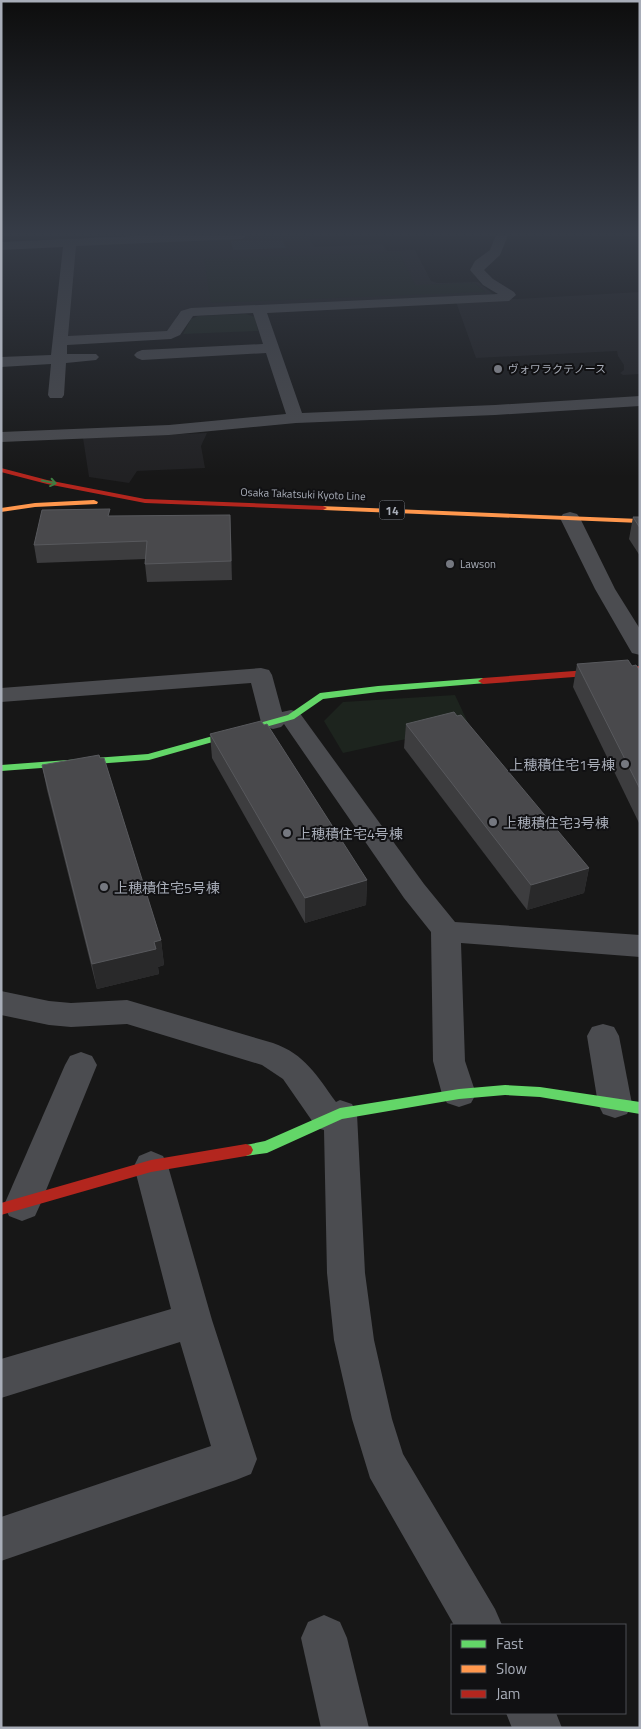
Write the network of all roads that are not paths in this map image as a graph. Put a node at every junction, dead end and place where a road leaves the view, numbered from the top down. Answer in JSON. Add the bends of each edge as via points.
{"nodes":[{"id":1,"x":63,"y":316,"type":"edge"},
{"id":2,"x":185,"y":316,"type":"edge"},
{"id":3,"x":262,"y":316,"type":"edge"},
{"id":4,"x":60,"y":341,"type":"junction"},
{"id":5,"x":273,"y":348,"type":"junction"},
{"id":6,"x":128,"y":355,"type":"dead end"},
{"id":7,"x":108,"y":356,"type":"dead end"},
{"id":8,"x":60,"y":359,"type":"junction"},
{"id":9,"x":1,"y":362,"type":"edge"},
{"id":10,"x":56,"y":395,"type":"dead end"},
{"id":11,"x":640,"y":401,"type":"edge"},
{"id":12,"x":296,"y":418,"type":"junction"},
{"id":13,"x":1,"y":437,"type":"edge"},
{"id":14,"x":1,"y":470,"type":"edge"},
{"id":15,"x":39,"y":492,"type":"dead end"},
{"id":16,"x":145,"y":501,"type":"junction"},
{"id":17,"x":4,"y":510,"type":"edge"},
{"id":18,"x":570,"y":518,"type":"junction"},
{"id":19,"x":640,"y":521,"type":"edge"},
{"id":20,"x":640,"y":648,"type":"edge"},
{"id":21,"x":640,"y":668,"type":"edge"},
{"id":22,"x":1,"y":695,"type":"edge"},
{"id":23,"x":282,"y":719,"type":"junction"},
{"id":24,"x":1,"y":768,"type":"edge"},
{"id":25,"x":446,"y":930,"type":"junction"},
{"id":26,"x":640,"y":946,"type":"edge"},
{"id":27,"x":1,"y":1003,"type":"edge"},
{"id":28,"x":603,"y":1036,"type":"dead end"},
{"id":29,"x":81,"y":1065,"type":"dead end"},
{"id":30,"x":459,"y":1094,"type":"junction"},
{"id":31,"x":627,"y":1106,"type":"edge"},
{"id":32,"x":334,"y":1116,"type":"junction"},
{"id":33,"x":151,"y":1166,"type":"junction"},
{"id":34,"x":12,"y":1207,"type":"edge"},
{"id":35,"x":193,"y":1320,"type":"junction"},
{"id":36,"x":1,"y":1380,"type":"edge"},
{"id":37,"x":1,"y":1539,"type":"edge"},
{"id":38,"x":478,"y":1624,"type":"edge"},
{"id":39,"x":324,"y":1638,"type":"dead end"},
{"id":40,"x":531,"y":1714,"type":"edge"},
{"id":41,"x":345,"y":1728,"type":"edge"},
{"id":42,"x":538,"y":1728,"type":"edge"}],
"edges":[{"from":1,"to":4,"type":"street"},
{"from":2,"to":4,"type":"street","via":[[171,335]]},
{"from":3,"to":5,"type":"street"},
{"from":4,"to":8,"type":"street"},
{"from":5,"to":6,"type":"street"},
{"from":5,"to":12,"type":"street"},
{"from":7,"to":8,"type":"street"},
{"from":8,"to":9,"type":"street"},
{"from":8,"to":10,"type":"street"},
{"from":11,"to":12,"type":"street"},
{"from":12,"to":13,"type":"street","via":[[168,430]]},
{"from":14,"to":16,"type":"main road","one_way":true},
{"from":15,"to":16,"type":"main road"},
{"from":16,"to":17,"type":"main road","via":[[61,503]]},
{"from":16,"to":18,"type":"main road","name":"Osaka Takatsuki Kyoto Line","number":"14"},
{"from":18,"to":19,"type":"main road","name":"Osaka Takatsuki Kyoto Line","number":"14"},
{"from":18,"to":20,"type":"street","via":[[605,589]]},
{"from":21,"to":23,"type":"main road","via":[[320,696]]},
{"from":22,"to":23,"type":"street","via":[[261,674]]},
{"from":23,"to":24,"type":"main road","via":[[149,757]]},
{"from":23,"to":25,"type":"street"},
{"from":25,"to":26,"type":"street"},
{"from":25,"to":30,"type":"street","via":[[449,1061]]},
{"from":27,"to":32,"type":"street","via":[[49,1014],[127,1012],[273,1056],[294,1070]]},
{"from":28,"to":31,"type":"street"},
{"from":29,"to":34,"type":"street"},
{"from":30,"to":31,"type":"main road","via":[[505,1090],[540,1092]]},
{"from":30,"to":32,"type":"main road"},
{"from":32,"to":33,"type":"main road","via":[[267,1147]]},
{"from":32,"to":38,"type":"street","via":[[354,1340],[372,1419],[385,1463]]},
{"from":33,"to":34,"type":"main road"},
{"from":33,"to":35,"type":"street"},
{"from":35,"to":36,"type":"street"},
{"from":35,"to":37,"type":"street","via":[[236,1459]]},
{"from":39,"to":41,"type":"street"},
{"from":40,"to":42,"type":"street"}]}
